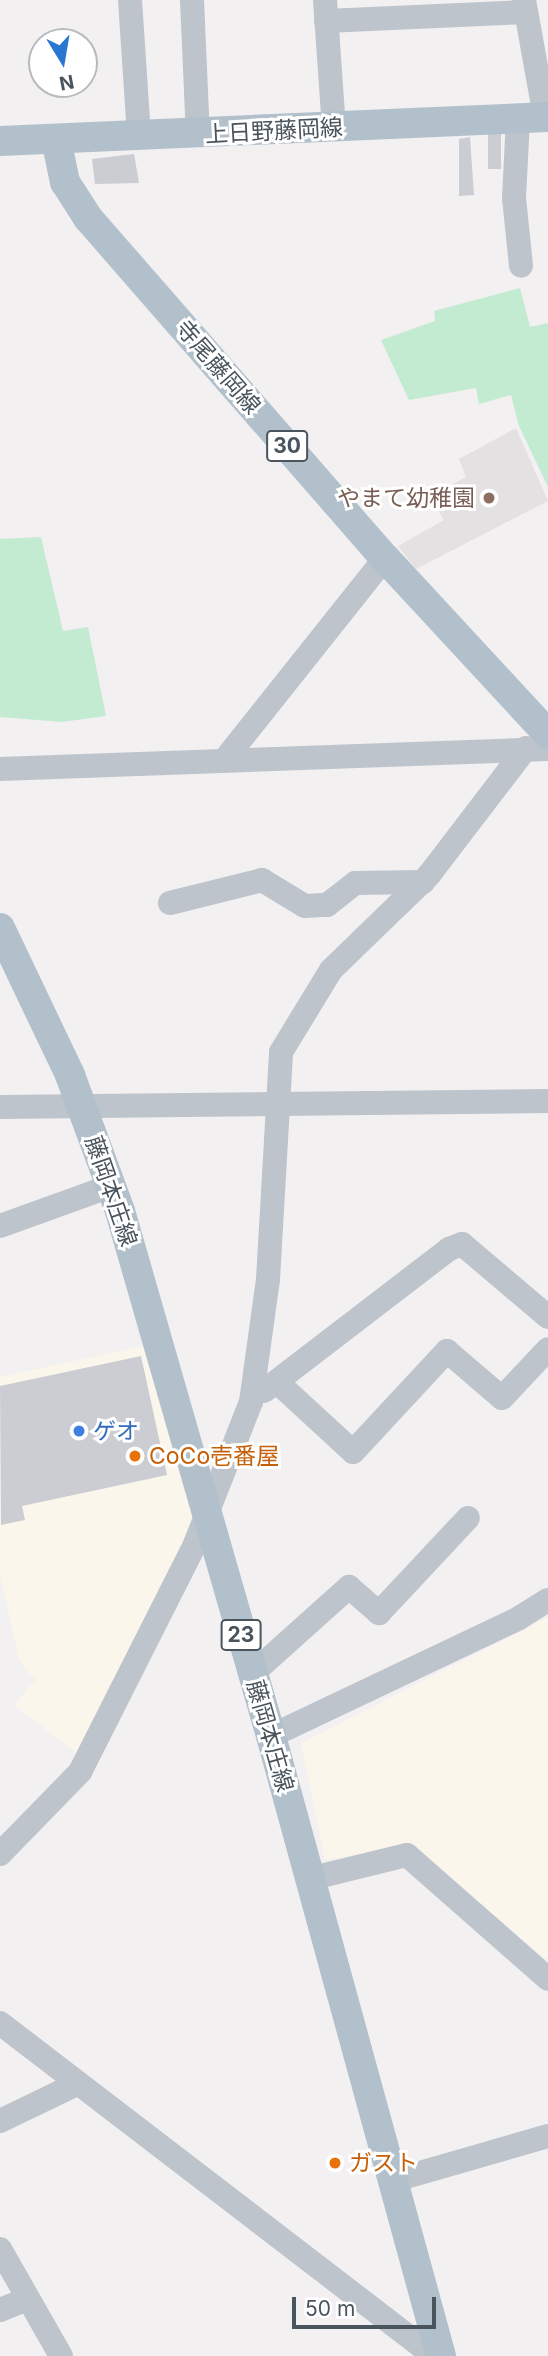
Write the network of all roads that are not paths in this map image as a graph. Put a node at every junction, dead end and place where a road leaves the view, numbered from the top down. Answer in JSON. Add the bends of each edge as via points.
{"nodes":[{"id":1,"x":130,"y":0,"type":"edge"},
{"id":2,"x":192,"y":0,"type":"edge"},
{"id":3,"x":525,"y":6,"type":"edge"},
{"id":4,"x":326,"y":11,"type":"edge"},
{"id":5,"x":537,"y":118,"type":"edge"},
{"id":6,"x":334,"y":128,"type":"junction"},
{"id":7,"x":198,"y":135,"type":"junction"},
{"id":8,"x":139,"y":137,"type":"junction"},
{"id":9,"x":56,"y":139,"type":"junction"},
{"id":10,"x":0,"y":141,"type":"edge"},
{"id":11,"x":520,"y":266,"type":"dead end"},
{"id":12,"x":385,"y":558,"type":"junction"},
{"id":13,"x":541,"y":744,"type":"edge"},
{"id":14,"x":226,"y":758,"type":"junction"},
{"id":15,"x":0,"y":769,"type":"edge"},
{"id":16,"x":423,"y":881,"type":"junction"},
{"id":17,"x":170,"y":903,"type":"dead end"},
{"id":18,"x":0,"y":928,"type":"edge"},
{"id":19,"x":548,"y":1101,"type":"edge"},
{"id":20,"x":275,"y":1103,"type":"junction"},
{"id":21,"x":81,"y":1104,"type":"junction"},
{"id":22,"x":0,"y":1107,"type":"edge"},
{"id":23,"x":111,"y":1186,"type":"junction"},
{"id":24,"x":0,"y":1226,"type":"edge"},
{"id":25,"x":548,"y":1317,"type":"edge"},
{"id":26,"x":548,"y":1349,"type":"edge"},
{"id":27,"x":277,"y":1381,"type":"junction"},
{"id":28,"x":251,"y":1402,"type":"junction"},
{"id":29,"x":205,"y":1510,"type":"junction"},
{"id":30,"x":468,"y":1518,"type":"dead end"},
{"id":31,"x":548,"y":1600,"type":"edge"},
{"id":32,"x":253,"y":1673,"type":"junction"},
{"id":33,"x":271,"y":1736,"type":"junction"},
{"id":34,"x":0,"y":1854,"type":"edge"},
{"id":35,"x":309,"y":1879,"type":"junction"},
{"id":36,"x":548,"y":1979,"type":"edge"},
{"id":37,"x":0,"y":2024,"type":"edge"},
{"id":38,"x":77,"y":2084,"type":"junction"},
{"id":39,"x":0,"y":2121,"type":"edge"},
{"id":40,"x":548,"y":2136,"type":"edge"},
{"id":41,"x":392,"y":2181,"type":"junction"},
{"id":42,"x":0,"y":2249,"type":"edge"},
{"id":43,"x":27,"y":2299,"type":"junction"},
{"id":44,"x":0,"y":2310,"type":"edge"},
{"id":45,"x":61,"y":2356,"type":"edge"},
{"id":46,"x":434,"y":2356,"type":"edge"},
{"id":47,"x":441,"y":2356,"type":"edge"}],
"edges":[{"from":1,"to":8,"type":"street"},
{"from":2,"to":7,"type":"street"},
{"from":3,"to":4,"type":"street"},
{"from":3,"to":5,"type":"street"},
{"from":4,"to":6,"type":"street"},
{"from":5,"to":6,"type":"main road","name":"上日野藤岡線"},
{"from":5,"to":11,"type":"street","via":[[514,198]]},
{"from":6,"to":7,"type":"main road","name":"上日野藤岡線"},
{"from":7,"to":8,"type":"main road","name":"上日野藤岡線"},
{"from":8,"to":9,"type":"main road","name":"上日野藤岡線"},
{"from":9,"to":10,"type":"main road","name":"上日野藤岡線"},
{"from":9,"to":12,"type":"main road","name":"寺尾藤岡線","number":"30","via":[[65,182],[88,218]]},
{"from":12,"to":13,"type":"main road","name":"寺尾藤岡線","number":"30"},
{"from":12,"to":14,"type":"street"},
{"from":13,"to":14,"type":"street"},
{"from":13,"to":16,"type":"street"},
{"from":14,"to":15,"type":"street"},
{"from":16,"to":17,"type":"street","via":[[355,883],[327,905],[305,906],[262,880]]},
{"from":16,"to":20,"type":"street","via":[[331,970],[281,1052]]},
{"from":18,"to":21,"type":"main road","name":"藤岡本庄線","number":"23"},
{"from":19,"to":20,"type":"street"},
{"from":20,"to":21,"type":"street"},
{"from":20,"to":28,"type":"street","via":[[268,1279]]},
{"from":21,"to":22,"type":"street"},
{"from":21,"to":23,"type":"main road","name":"藤岡本庄線","number":"23"},
{"from":23,"to":24,"type":"street"},
{"from":23,"to":29,"type":"main road","name":"藤岡本庄線","number":"23"},
{"from":25,"to":27,"type":"street","via":[[462,1244],[449,1249]]},
{"from":26,"to":27,"type":"street","via":[[502,1398],[447,1351],[354,1452]]},
{"from":27,"to":28,"type":"street"},
{"from":28,"to":29,"type":"street"},
{"from":29,"to":32,"type":"main road","name":"藤岡本庄線","number":"23"},
{"from":29,"to":34,"type":"street","via":[[195,1544],[80,1772]]},
{"from":30,"to":32,"type":"street","via":[[379,1614],[349,1587]]},
{"from":31,"to":33,"type":"street","via":[[471,1642]]},
{"from":32,"to":33,"type":"main road","name":"藤岡本庄線","number":"23"},
{"from":33,"to":35,"type":"main road","name":"藤岡本庄線","number":"23"},
{"from":35,"to":36,"type":"street","via":[[407,1855]]},
{"from":35,"to":41,"type":"main road","name":"藤岡本庄線","number":"23"},
{"from":37,"to":38,"type":"street"},
{"from":38,"to":39,"type":"street"},
{"from":38,"to":46,"type":"street"},
{"from":40,"to":41,"type":"street"},
{"from":41,"to":47,"type":"main road","name":"藤岡本庄線","number":"23"},
{"from":42,"to":43,"type":"street"},
{"from":43,"to":44,"type":"street"},
{"from":43,"to":45,"type":"street"}]}
